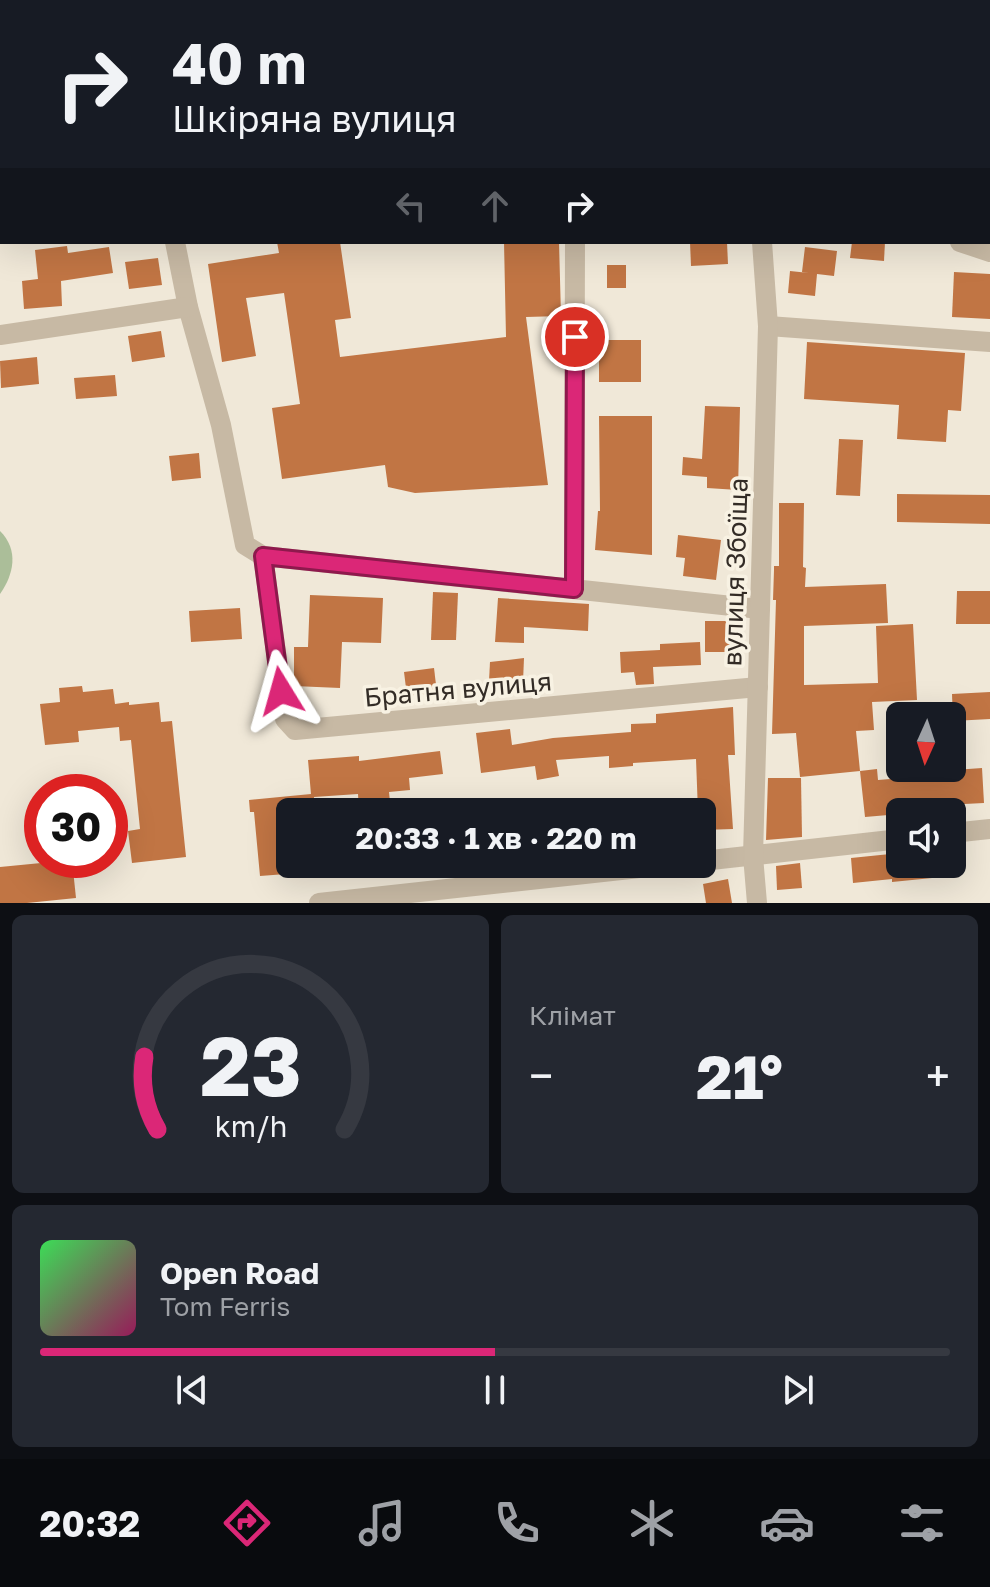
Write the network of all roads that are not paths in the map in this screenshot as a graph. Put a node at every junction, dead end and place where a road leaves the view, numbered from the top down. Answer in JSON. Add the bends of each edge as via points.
{"nodes":[{"id":1,"x":175,"y":244,"type":"edge"},
{"id":2,"x":575,"y":244,"type":"edge"},
{"id":3,"x":762,"y":244,"type":"edge"},
{"id":4,"x":966,"y":244,"type":"edge"},
{"id":5,"x":990,"y":252,"type":"edge"},
{"id":6,"x":188,"y":307,"type":"junction"},
{"id":7,"x":768,"y":326,"type":"junction"},
{"id":8,"x":0,"y":335,"type":"edge"},
{"id":9,"x":990,"y":342,"type":"edge"},
{"id":10,"x":263,"y":556,"type":"junction"},
{"id":11,"x":574,"y":589,"type":"junction"},
{"id":12,"x":760,"y":609,"type":"junction"},
{"id":13,"x":758,"y":687,"type":"junction"},
{"id":14,"x":990,"y":829,"type":"edge"},
{"id":15,"x":966,"y":832,"type":"edge"},
{"id":16,"x":886,"y":841,"type":"edge"},
{"id":17,"x":753,"y":856,"type":"junction"},
{"id":18,"x":716,"y":860,"type":"edge"},
{"id":19,"x":548,"y":878,"type":"edge"},
{"id":20,"x":319,"y":903,"type":"edge"},
{"id":21,"x":757,"y":903,"type":"edge"}],
"edges":[{"from":1,"to":6,"type":"street"},
{"from":2,"to":11,"type":"street"},
{"from":3,"to":7,"type":"street","name":"вулиця Збоїща"},
{"from":4,"to":5,"type":"street"},
{"from":6,"to":8,"type":"street"},
{"from":6,"to":10,"type":"street","via":[[221,425],[245,545]]},
{"from":7,"to":9,"type":"street"},
{"from":7,"to":12,"type":"street","name":"вулиця Збоїща"},
{"from":10,"to":11,"type":"street"},
{"from":10,"to":13,"type":"street","name":"Братня вулиця","via":[[285,719],[295,730]]},
{"from":11,"to":12,"type":"street"},
{"from":12,"to":13,"type":"street","name":"вулиця Збоїща"},
{"from":13,"to":17,"type":"street","name":"вулиця Збоїща"},
{"from":14,"to":15,"type":"street"},
{"from":16,"to":17,"type":"street"},
{"from":17,"to":18,"type":"street"},
{"from":17,"to":21,"type":"street","name":"вулиця Збоїща"},
{"from":19,"to":20,"type":"street"}]}
